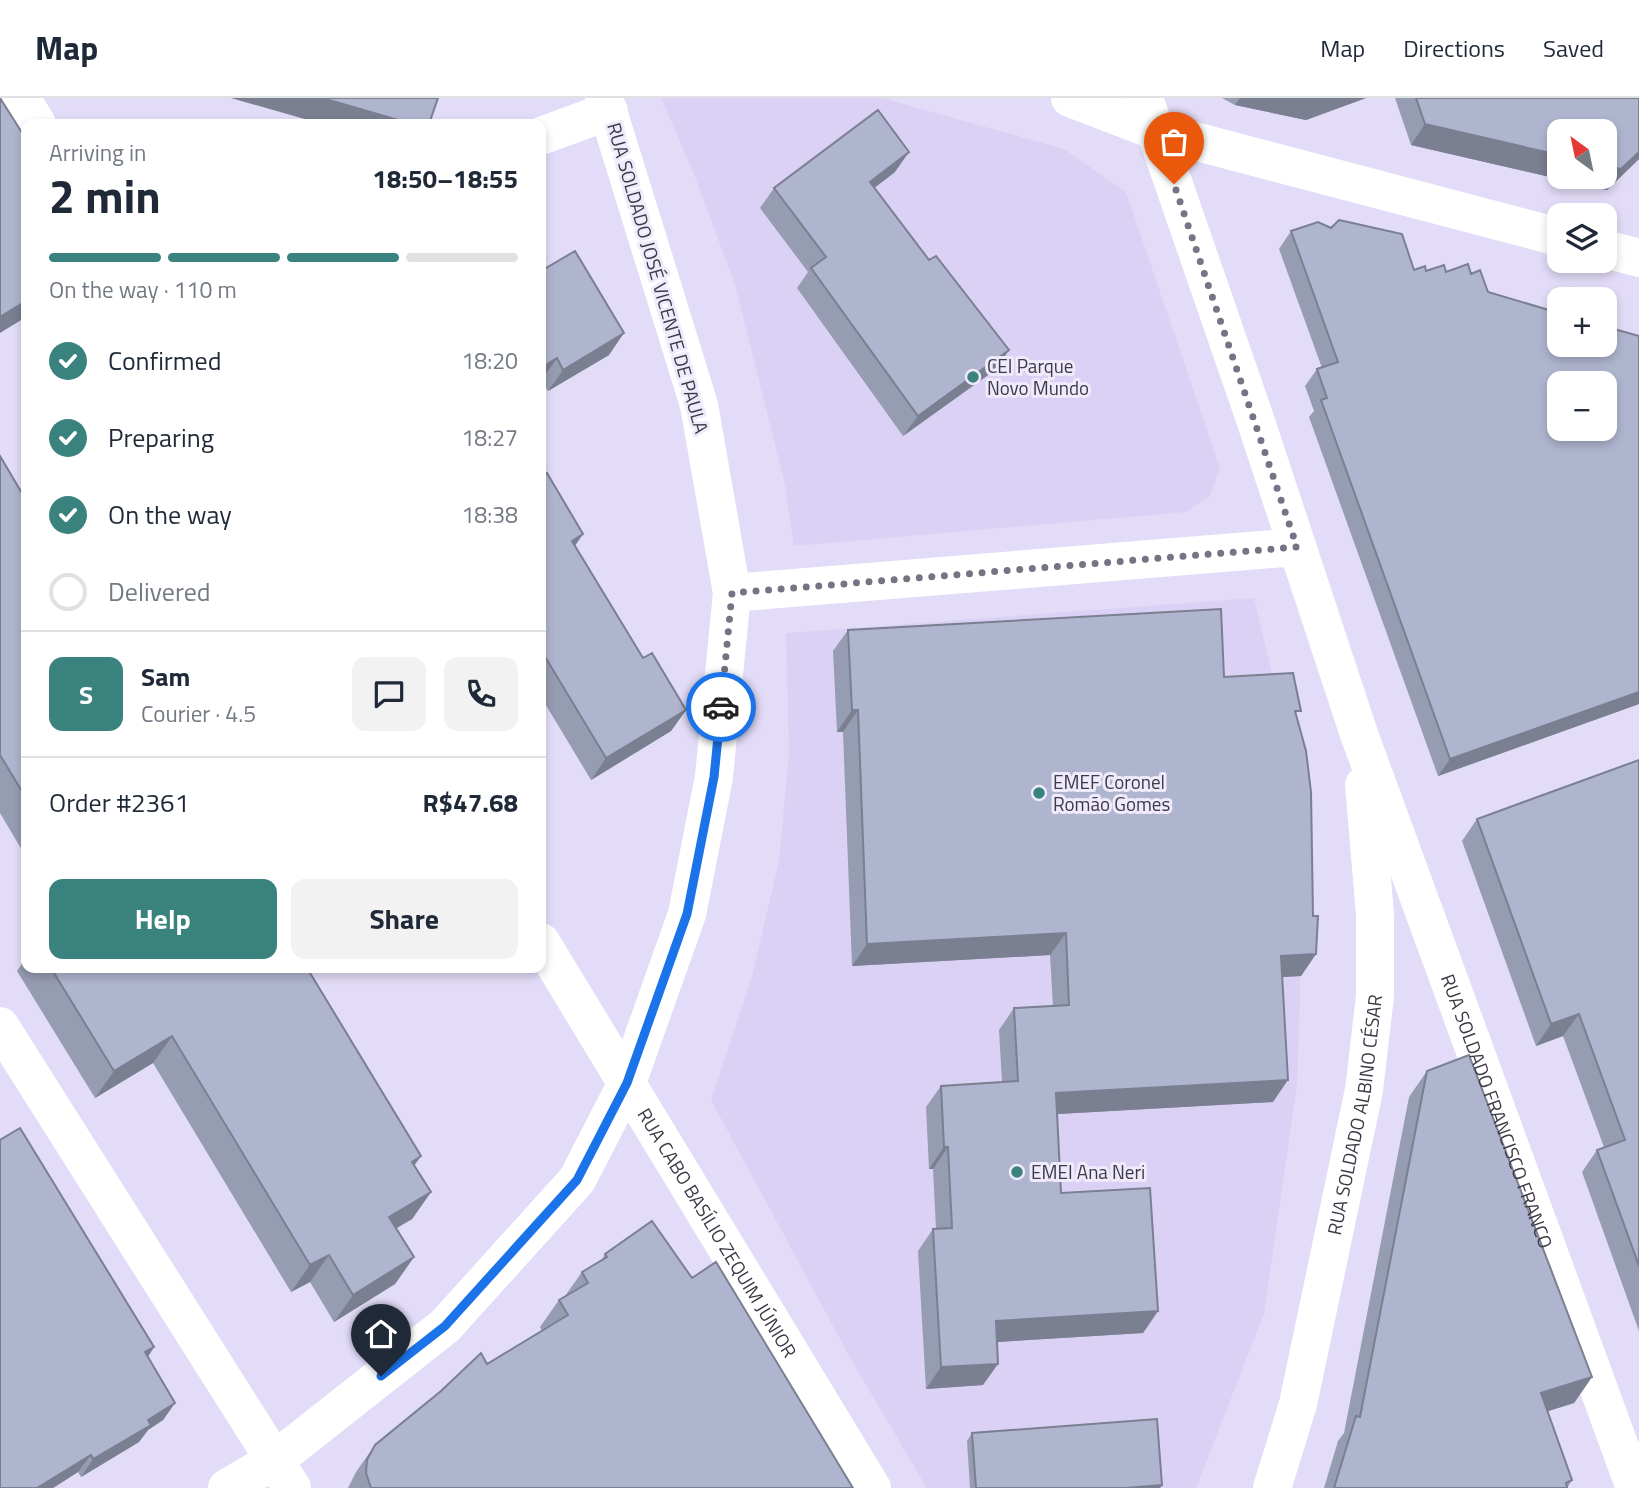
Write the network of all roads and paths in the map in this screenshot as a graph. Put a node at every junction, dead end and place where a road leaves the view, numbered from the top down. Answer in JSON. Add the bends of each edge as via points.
{"nodes":[{"id":1,"x":21,"y":98,"type":"edge"},
{"id":2,"x":1070,"y":98,"type":"edge"},
{"id":3,"x":607,"y":104,"type":"edge"},
{"id":4,"x":1150,"y":115,"type":"edge"},
{"id":5,"x":34,"y":119,"type":"edge"},
{"id":6,"x":546,"y":134,"type":"edge"},
{"id":7,"x":1547,"y":233,"type":"edge"},
{"id":8,"x":1617,"y":252,"type":"edge"},
{"id":9,"x":1639,"y":258,"type":"edge"},
{"id":10,"x":1297,"y":547,"type":"junction"},
{"id":11,"x":732,"y":593,"type":"junction"},
{"id":12,"x":1359,"y":734,"type":"junction"},
{"id":13,"x":546,"y":951,"type":"edge"},
{"id":14,"x":0,"y":1026,"type":"edge"},
{"id":15,"x":627,"y":1083,"type":"junction"},
{"id":16,"x":284,"y":1474,"type":"edge"},
{"id":17,"x":227,"y":1488,"type":"edge"},
{"id":18,"x":872,"y":1488,"type":"edge"},
{"id":19,"x":1272,"y":1488,"type":"edge"},
{"id":20,"x":1635,"y":1488,"type":"edge"}],
"edges":[{"from":1,"to":5,"type":"street"},
{"from":2,"to":4,"type":"street"},
{"from":3,"to":6,"type":"street"},
{"from":3,"to":11,"type":"street","name":"RUA SOLDADO JOSÉ VICENTE DE PAULA","via":[[698,405]]},
{"from":4,"to":7,"type":"street"},
{"from":4,"to":10,"type":"street"},
{"from":8,"to":9,"type":"street"},
{"from":10,"to":11,"type":"street"},
{"from":10,"to":12,"type":"street"},
{"from":11,"to":15,"type":"street","name":"RUA SOLDADO JOSÉ VICENTE DE PAULA","via":[[714,777],[687,914]]},
{"from":12,"to":19,"type":"street","name":"RUA SOLDADO ALBINO CÉSAR","via":[[1375,915],[1375,996],[1338,1224],[1301,1391]]},
{"from":12,"to":20,"type":"street","name":"RUA SOLDADO FRANCISCO FRANCO"},
{"from":13,"to":15,"type":"street","name":"RUA CABO BASÍLIO ZEQUIM JÚNIOR"},
{"from":14,"to":16,"type":"street"},
{"from":15,"to":16,"type":"street","name":"RUA SOLDADO JOSÉ VICENTE DE PAULA","via":[[577,1180],[445,1326]]},
{"from":15,"to":18,"type":"street","name":"RUA CABO BASÍLIO ZEQUIM JÚNIOR"},
{"from":16,"to":17,"type":"street","name":"RUA SOLDADO JOSÉ VICENTE DE PAULA"}]}
